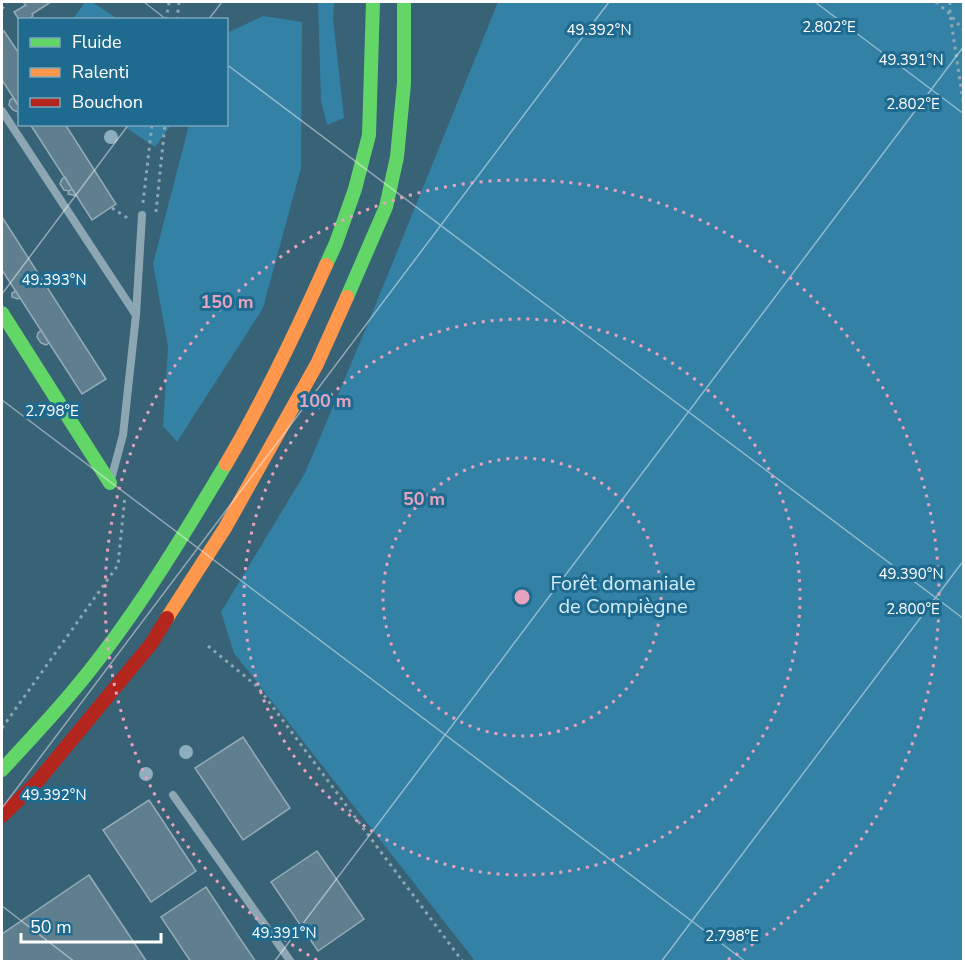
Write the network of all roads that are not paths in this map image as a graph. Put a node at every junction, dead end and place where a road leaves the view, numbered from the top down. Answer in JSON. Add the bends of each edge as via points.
{"nodes":[{"id":1,"x":373,"y":2,"type":"edge"},
{"id":2,"x":404,"y":2,"type":"edge"},
{"id":3,"x":2,"y":111,"type":"edge"},
{"id":4,"x":142,"y":218,"type":"road end"},
{"id":5,"x":2,"y":314,"type":"edge"},
{"id":6,"x":136,"y":315,"type":"junction"},
{"id":7,"x":110,"y":483,"type":"joint"},
{"id":8,"x":2,"y":770,"type":"edge"},
{"id":9,"x":173,"y":795,"type":"dead end"},
{"id":10,"x":2,"y":816,"type":"edge"},
{"id":11,"x":291,"y":962,"type":"edge"}],
"edges":[{"from":1,"to":8,"type":"main road","via":[[369,135],[336,243],[295,334],[242,437],[165,565],[101,656]]},
{"from":2,"to":10,"type":"main road","via":[[404,83],[397,157],[386,207],[317,364],[225,528],[151,644],[37,782]]},
{"from":3,"to":6,"type":"lane"},
{"from":4,"to":6,"type":"lane"},
{"from":5,"to":7,"type":"main road"},
{"from":6,"to":7,"type":"lane","via":[[123,435]]},
{"from":9,"to":11,"type":"lane"}]}
